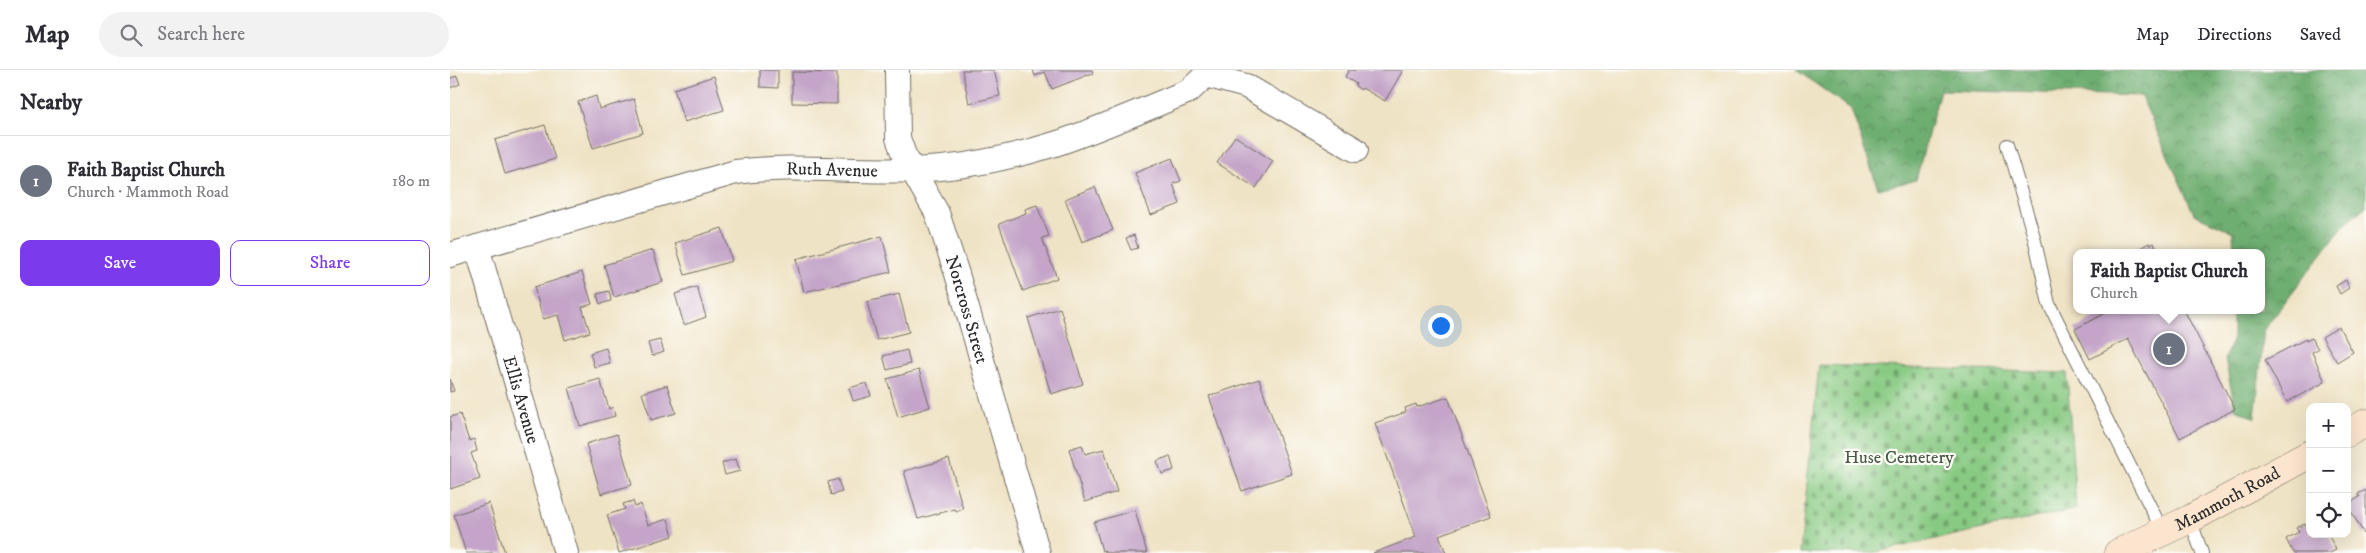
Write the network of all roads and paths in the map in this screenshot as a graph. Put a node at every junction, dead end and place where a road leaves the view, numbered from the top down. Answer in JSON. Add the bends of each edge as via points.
{"nodes":[{"id":1,"x":896,"y":70,"type":"edge"},
{"id":2,"x":1206,"y":73,"type":"edge"},
{"id":3,"x":2007,"y":145,"type":"dead end"},
{"id":4,"x":1356,"y":150,"type":"dead end"},
{"id":5,"x":913,"y":170,"type":"junction"},
{"id":6,"x":477,"y":247,"type":"junction"},
{"id":7,"x":450,"y":255,"type":"edge"},
{"id":8,"x":2366,"y":423,"type":"edge"},
{"id":9,"x":2351,"y":431,"type":"edge"},
{"id":10,"x":2306,"y":456,"type":"edge"},
{"id":11,"x":2190,"y":519,"type":"junction"},
{"id":12,"x":2163,"y":532,"type":"junction"},
{"id":13,"x":566,"y":553,"type":"edge"},
{"id":14,"x":1038,"y":553,"type":"edge"},
{"id":15,"x":2118,"y":553,"type":"edge"},
{"id":16,"x":2202,"y":553,"type":"edge"}],
"edges":[{"from":1,"to":5,"type":"street","name":"Norcross Street","via":[[898,138]]},
{"from":2,"to":4,"type":"street","via":[[1246,86]]},
{"from":2,"to":5,"type":"street","name":"Ruth Avenue","via":[[1189,91],[1055,144],[972,164]]},
{"from":3,"to":12,"type":"lane","via":[[2050,304]]},
{"from":5,"to":6,"type":"street","name":"Ruth Avenue","via":[[763,168],[736,172]]},
{"from":5,"to":14,"type":"street","name":"Norcross Street","via":[[937,213],[957,274]]},
{"from":6,"to":7,"type":"street","name":"Ruth Avenue"},
{"from":6,"to":13,"type":"street","name":"Ellis Avenue"},
{"from":8,"to":9,"type":"main road"},
{"from":10,"to":11,"type":"main road","name":"Mammoth Road"},
{"from":11,"to":12,"type":"main road","name":"Mammoth Road"},
{"from":11,"to":16,"type":"lane"},
{"from":12,"to":15,"type":"main road","name":"Mammoth Road"}]}
